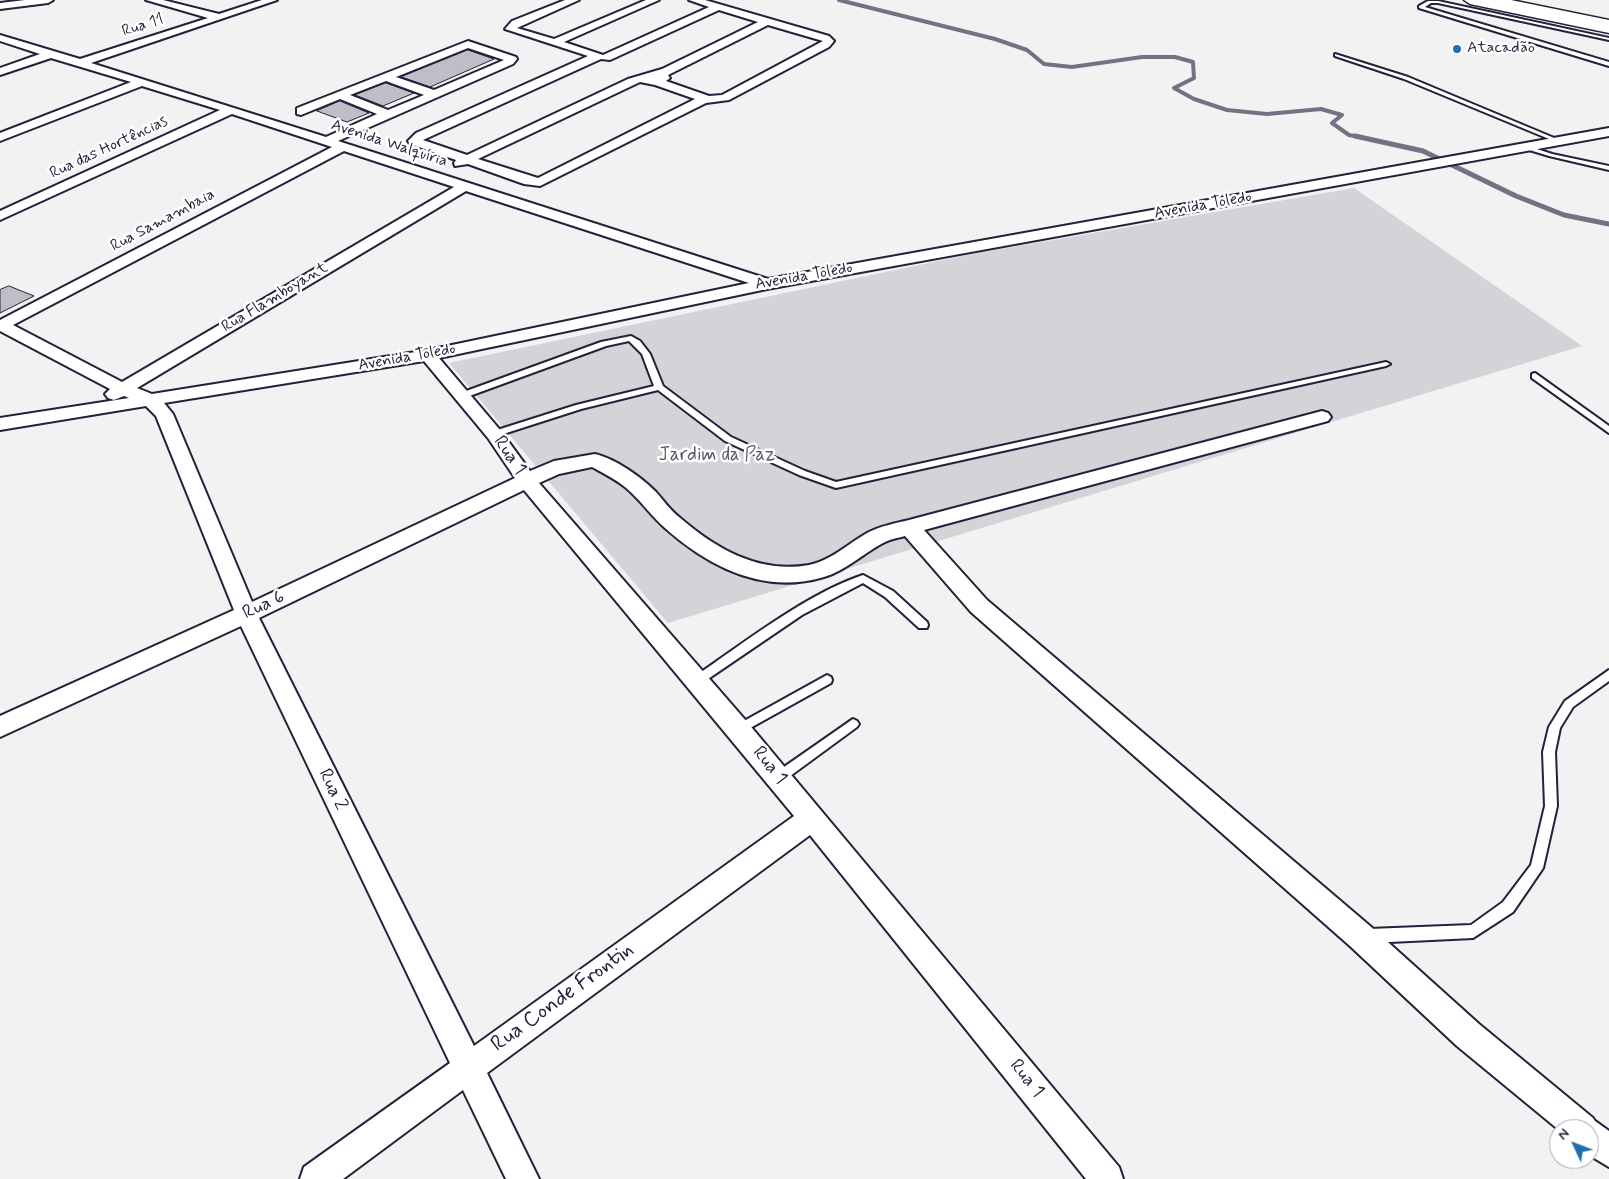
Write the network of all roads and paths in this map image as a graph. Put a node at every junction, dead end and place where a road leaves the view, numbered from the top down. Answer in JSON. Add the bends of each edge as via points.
{"nodes":[{"id":1,"x":48,"y":0,"type":"edge"},
{"id":2,"x":151,"y":0,"type":"edge"},
{"id":3,"x":272,"y":0,"type":"edge"},
{"id":4,"x":574,"y":0,"type":"edge"},
{"id":5,"x":654,"y":0,"type":"edge"},
{"id":6,"x":694,"y":0,"type":"edge"},
{"id":7,"x":1470,"y":0,"type":"edge"},
{"id":8,"x":1492,"y":0,"type":"edge"},
{"id":9,"x":1526,"y":0,"type":"edge"},
{"id":10,"x":1542,"y":0,"type":"edge"},
{"id":11,"x":0,"y":6,"type":"edge"},
{"id":12,"x":718,"y":6,"type":"junction"},
{"id":13,"x":1609,"y":15,"type":"edge"},
{"id":14,"x":218,"y":17,"type":"junction"},
{"id":15,"x":772,"y":23,"type":"junction"},
{"id":16,"x":1609,"y":24,"type":"edge"},
{"id":17,"x":1609,"y":29,"type":"edge"},
{"id":18,"x":0,"y":38,"type":"edge"},
{"id":19,"x":1609,"y":40,"type":"edge"},
{"id":20,"x":554,"y":42,"type":"junction"},
{"id":21,"x":51,"y":54,"type":"junction"},
{"id":22,"x":1337,"y":55,"type":"dead end"},
{"id":23,"x":602,"y":57,"type":"junction"},
{"id":24,"x":428,"y":59,"type":"junction"},
{"id":25,"x":79,"y":63,"type":"junction"},
{"id":26,"x":445,"y":64,"type":"dead end"},
{"id":27,"x":622,"y":64,"type":"dead end"},
{"id":28,"x":1609,"y":64,"type":"edge"},
{"id":29,"x":462,"y":70,"type":"dead end"},
{"id":30,"x":0,"y":72,"type":"edge"},
{"id":31,"x":478,"y":75,"type":"junction"},
{"id":32,"x":385,"y":77,"type":"junction"},
{"id":33,"x":652,"y":77,"type":"junction"},
{"id":34,"x":142,"y":82,"type":"junction"},
{"id":35,"x":433,"y":94,"type":"junction"},
{"id":36,"x":339,"y":96,"type":"junction"},
{"id":37,"x":705,"y":99,"type":"junction"},
{"id":38,"x":231,"y":110,"type":"junction"},
{"id":39,"x":301,"y":111,"type":"dead end"},
{"id":40,"x":387,"y":114,"type":"junction"},
{"id":41,"x":1609,"y":132,"type":"edge"},
{"id":42,"x":0,"y":138,"type":"edge"},
{"id":43,"x":1556,"y":140,"type":"junction"},
{"id":44,"x":326,"y":141,"type":"junction"},
{"id":45,"x":343,"y":146,"type":"junction"},
{"id":46,"x":1525,"y":147,"type":"junction"},
{"id":47,"x":473,"y":162,"type":"junction"},
{"id":48,"x":1609,"y":168,"type":"edge"},
{"id":49,"x":431,"y":175,"type":"junction"},
{"id":50,"x":458,"y":184,"type":"junction"},
{"id":51,"x":0,"y":216,"type":"edge"},
{"id":52,"x":767,"y":284,"type":"junction"},
{"id":53,"x":0,"y":325,"type":"edge"},
{"id":54,"x":428,"y":356,"type":"junction"},
{"id":55,"x":1386,"y":364,"type":"dead end"},
{"id":56,"x":1535,"y":376,"type":"dead end"},
{"id":57,"x":659,"y":387,"type":"junction"},
{"id":58,"x":123,"y":388,"type":"junction"},
{"id":59,"x":461,"y":396,"type":"junction"},
{"id":60,"x":149,"y":399,"type":"junction"},
{"id":61,"x":86,"y":410,"type":"junction"},
{"id":62,"x":1322,"y":417,"type":"dead end"},
{"id":63,"x":0,"y":424,"type":"edge"},
{"id":64,"x":1609,"y":430,"type":"edge"},
{"id":65,"x":494,"y":434,"type":"junction"},
{"id":66,"x":527,"y":481,"type":"junction"},
{"id":67,"x":909,"y":527,"type":"junction"},
{"id":68,"x":246,"y":614,"type":"junction"},
{"id":69,"x":923,"y":625,"type":"dead end"},
{"id":70,"x":1609,"y":674,"type":"edge"},
{"id":71,"x":698,"y":680,"type":"junction"},
{"id":72,"x":827,"y":680,"type":"dead end"},
{"id":73,"x":853,"y":724,"type":"dead end"},
{"id":74,"x":0,"y":727,"type":"edge"},
{"id":75,"x":739,"y":728,"type":"junction"},
{"id":76,"x":778,"y":778,"type":"junction"},
{"id":77,"x":812,"y":818,"type":"junction"},
{"id":78,"x":1360,"y":936,"type":"junction"},
{"id":79,"x":469,"y":1066,"type":"junction"},
{"id":80,"x":1570,"y":1119,"type":"edge"},
{"id":81,"x":1599,"y":1143,"type":"edge"},
{"id":82,"x":1609,"y":1151,"type":"edge"},
{"id":83,"x":316,"y":1179,"type":"edge"},
{"id":84,"x":523,"y":1179,"type":"edge"},
{"id":85,"x":1107,"y":1179,"type":"edge"}],
"edges":[{"from":1,"to":11,"type":"street"},
{"from":2,"to":14,"type":"street"},
{"from":3,"to":14,"type":"street","name":"Rua 11"},
{"from":4,"to":20,"type":"street","via":[[510,27]]},
{"from":5,"to":20,"type":"street"},
{"from":6,"to":12,"type":"street"},
{"from":7,"to":17,"type":"main road"},
{"from":8,"to":16,"type":"main road"},
{"from":9,"to":13,"type":"main road"},
{"from":10,"to":13,"type":"main road"},
{"from":12,"to":15,"type":"street"},
{"from":12,"to":23,"type":"street"},
{"from":14,"to":25,"type":"street","name":"Rua 11"},
{"from":15,"to":33,"type":"street"},
{"from":15,"to":37,"type":"street","via":[[829,41],[725,98]]},
{"from":18,"to":21,"type":"street","name":"Avenida Walquíria"},
{"from":19,"to":28,"type":"lane","via":[[1438,2],[1421,7]]},
{"from":20,"to":23,"type":"street"},
{"from":21,"to":25,"type":"street","name":"Avenida Walquíria"},
{"from":21,"to":30,"type":"street"},
{"from":22,"to":43,"type":"lane","via":[[1406,78]]},
{"from":23,"to":27,"type":"street"},
{"from":23,"to":47,"type":"street","via":[[414,139],[416,143]]},
{"from":24,"to":26,"type":"street"},
{"from":24,"to":31,"type":"street","via":[[468,44],[512,58]]},
{"from":24,"to":32,"type":"street"},
{"from":25,"to":34,"type":"street","name":"Avenida Walquíria"},
{"from":29,"to":31,"type":"street"},
{"from":31,"to":35,"type":"street"},
{"from":32,"to":35,"type":"street"},
{"from":32,"to":36,"type":"street"},
{"from":33,"to":37,"type":"street"},
{"from":33,"to":47,"type":"street"},
{"from":34,"to":38,"type":"street","name":"Avenida Walquíria"},
{"from":34,"to":42,"type":"street"},
{"from":35,"to":40,"type":"street"},
{"from":36,"to":39,"type":"street"},
{"from":36,"to":40,"type":"street"},
{"from":37,"to":47,"type":"street","via":[[540,182]]},
{"from":38,"to":44,"type":"street","name":"Avenida Walquíria"},
{"from":38,"to":51,"type":"street","name":"Rua das Hortências"},
{"from":40,"to":44,"type":"street"},
{"from":41,"to":43,"type":"street","name":"Avenida Toledo"},
{"from":43,"to":46,"type":"street","name":"Avenida Toledo"},
{"from":44,"to":45,"type":"street","name":"Avenida Walquíria"},
{"from":45,"to":49,"type":"street","name":"Avenida Walquíria"},
{"from":45,"to":53,"type":"street","name":"Rua Samambaia"},
{"from":46,"to":48,"type":"lane"},
{"from":46,"to":52,"type":"street","name":"Avenida Toledo"},
{"from":47,"to":49,"type":"street"},
{"from":47,"to":50,"type":"street","name":"Rua Flamboyant"},
{"from":49,"to":50,"type":"street","name":"Avenida Walquíria"},
{"from":50,"to":52,"type":"street","name":"Avenida Walquíria"},
{"from":50,"to":58,"type":"street","name":"Rua Flamboyant"},
{"from":52,"to":54,"type":"street","name":"Avenida Toledo"},
{"from":53,"to":58,"type":"street"},
{"from":54,"to":59,"type":"street","name":"Rua 1"},
{"from":54,"to":60,"type":"street","name":"Avenida Toledo"},
{"from":55,"to":57,"type":"lane","via":[[836,485],[728,439]]},
{"from":56,"to":64,"type":"lane"},
{"from":57,"to":59,"type":"lane","via":[[650,360],[631,338],[604,344]]},
{"from":57,"to":65,"type":"lane","via":[[579,407]]},
{"from":58,"to":60,"type":"street"},
{"from":58,"to":61,"type":"street","name":"Rua Flamboyant"},
{"from":59,"to":65,"type":"street","name":"Rua 1"},
{"from":60,"to":61,"type":"street","name":"Avenida Toledo"},
{"from":60,"to":68,"type":"street","name":"Rua 2","via":[[164,414]]},
{"from":61,"to":63,"type":"street","name":"Avenida Toledo"},
{"from":62,"to":67,"type":"street","name":"Rua 6"},
{"from":65,"to":66,"type":"street","name":"Rua 1"},
{"from":66,"to":67,"type":"street","name":"Rua 6","via":[[554,468],[595,460],[630,480],[671,522],[709,550],[750,571],[782,575],[809,574],[824,569],[878,536]]},
{"from":66,"to":68,"type":"street","name":"Rua 6"},
{"from":66,"to":71,"type":"street","name":"Rua 1"},
{"from":67,"to":78,"type":"street","via":[[979,606]]},
{"from":68,"to":74,"type":"street","name":"Rua 6"},
{"from":68,"to":79,"type":"street","name":"Rua 2"},
{"from":69,"to":71,"type":"lane","via":[[889,594],[863,579],[836,590],[803,610]]},
{"from":70,"to":78,"type":"lane","via":[[1569,704],[1556,727],[1549,752],[1551,806],[1537,868],[1508,907],[1473,931]]},
{"from":71,"to":75,"type":"street","name":"Rua 1"},
{"from":72,"to":75,"type":"lane"},
{"from":73,"to":76,"type":"lane"},
{"from":75,"to":76,"type":"street","name":"Rua 1"},
{"from":76,"to":77,"type":"street","name":"Rua 1"},
{"from":77,"to":79,"type":"street","name":"Rua Conde Frontin"},
{"from":77,"to":85,"type":"street","name":"Rua 1"},
{"from":78,"to":80,"type":"street","via":[[1468,1035]]},
{"from":79,"to":83,"type":"street","name":"Rua Conde Frontin"},
{"from":79,"to":84,"type":"street","name":"Rua 2"},
{"from":81,"to":82,"type":"street"}]}
